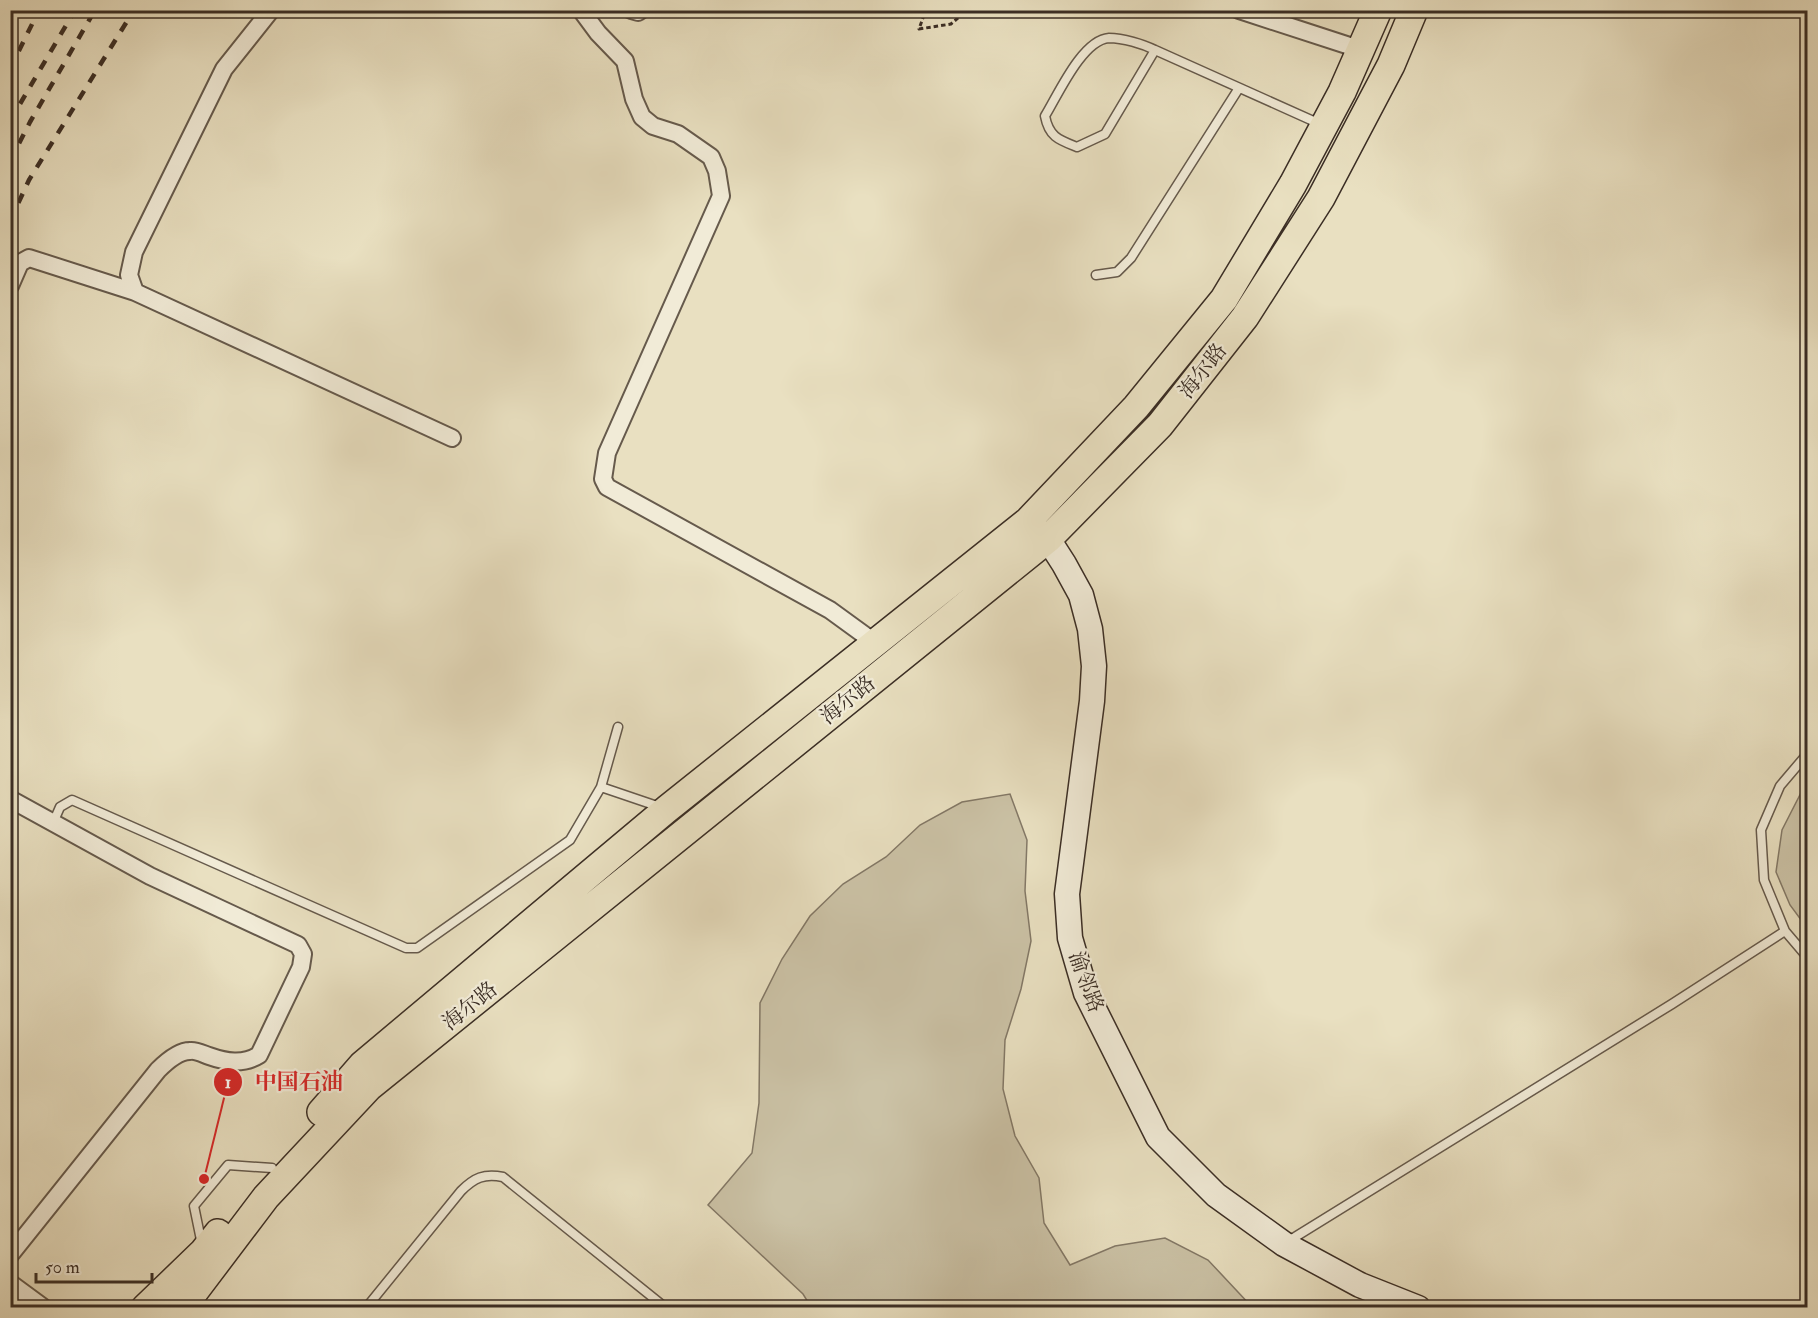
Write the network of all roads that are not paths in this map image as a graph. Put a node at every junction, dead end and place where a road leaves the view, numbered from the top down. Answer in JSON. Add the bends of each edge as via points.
{"nodes":[{"id":1,"x":271,"y":10,"type":"edge"},
{"id":2,"x":581,"y":10,"type":"edge"},
{"id":3,"x":631,"y":10,"type":"edge"},
{"id":4,"x":641,"y":10,"type":"edge"},
{"id":5,"x":1239,"y":10,"type":"edge"},
{"id":6,"x":1378,"y":10,"type":"edge"},
{"id":7,"x":1414,"y":10,"type":"edge"},
{"id":8,"x":1155,"y":50,"type":"junction"},
{"id":9,"x":1362,"y":50,"type":"junction"},
{"id":10,"x":1239,"y":88,"type":"junction"},
{"id":11,"x":1323,"y":125,"type":"junction"},
{"id":12,"x":1096,"y":275,"type":"dead end"},
{"id":13,"x":10,"y":286,"type":"edge"},
{"id":14,"x":135,"y":292,"type":"junction"},
{"id":15,"x":452,"y":438,"type":"dead end"},
{"id":16,"x":1028,"y":521,"type":"junction"},
{"id":17,"x":1048,"y":539,"type":"junction"},
{"id":18,"x":874,"y":642,"type":"junction"},
{"id":19,"x":618,"y":727,"type":"dead end"},
{"id":20,"x":1808,"y":753,"type":"edge"},
{"id":21,"x":601,"y":787,"type":"junction"},
{"id":22,"x":10,"y":799,"type":"edge"},
{"id":23,"x":667,"y":809,"type":"junction"},
{"id":24,"x":52,"y":823,"type":"junction"},
{"id":25,"x":1785,"y":931,"type":"junction"},
{"id":26,"x":1808,"y":958,"type":"edge"},
{"id":27,"x":272,"y":1168,"type":"junction"},
{"id":28,"x":1284,"y":1244,"type":"junction"},
{"id":29,"x":203,"y":1252,"type":"junction"},
{"id":30,"x":10,"y":1255,"type":"edge"},
{"id":31,"x":10,"y":1283,"type":"edge"},
{"id":32,"x":44,"y":1308,"type":"edge"},
{"id":33,"x":145,"y":1308,"type":"edge"},
{"id":34,"x":182,"y":1308,"type":"edge"},
{"id":35,"x":366,"y":1308,"type":"edge"},
{"id":36,"x":666,"y":1308,"type":"edge"},
{"id":37,"x":1418,"y":1308,"type":"edge"}],
"edges":[{"from":1,"to":14,"type":"street","via":[[224,69],[134,252],[129,275]]},
{"from":2,"to":18,"type":"street","via":[[625,61],[642,117],[653,126],[678,134],[711,157],[721,196],[607,453],[603,479],[607,488],[830,610]]},
{"from":3,"to":4,"type":"street"},
{"from":5,"to":9,"type":"street"},
{"from":6,"to":9,"type":"main road","name":"海尔路"},
{"from":7,"to":17,"type":"main road","name":"海尔路","via":[[1391,65],[1322,198],[1245,317],[1160,424]]},
{"from":8,"to":8,"type":"lane","via":[[1109,38],[1093,44],[1081,56],[1045,116],[1047,128],[1058,140],[1077,147],[1105,134]]},
{"from":8,"to":10,"type":"lane"},
{"from":9,"to":11,"type":"main road","name":"海尔路"},
{"from":10,"to":11,"type":"lane"},
{"from":10,"to":12,"type":"lane","via":[[1131,258],[1117,272]]},
{"from":11,"to":16,"type":"main road","name":"海尔路","via":[[1293,184],[1224,299],[1136,407]]},
{"from":13,"to":14,"type":"street","via":[[20,262],[29,258]]},
{"from":14,"to":15,"type":"street"},
{"from":16,"to":17,"type":"main road","name":"渝邻路"},
{"from":16,"to":18,"type":"main road","name":"海尔路"},
{"from":17,"to":28,"type":"main road","name":"渝邻路","via":[[1081,595],[1094,666],[1067,894],[1070,938],[1086,993],[1158,1137],[1216,1195]]},
{"from":17,"to":34,"type":"main road","name":"海尔路","via":[[369,1087],[266,1197]]},
{"from":18,"to":23,"type":"main road","name":"海尔路"},
{"from":19,"to":21,"type":"lane"},
{"from":20,"to":25,"type":"lane","via":[[1780,786],[1761,830],[1764,880]]},
{"from":21,"to":23,"type":"lane"},
{"from":21,"to":24,"type":"lane","via":[[570,840],[417,948],[406,948],[72,800],[60,807]]},
{"from":22,"to":24,"type":"street"},
{"from":23,"to":27,"type":"main road","name":"海尔路","via":[[362,1065]]},
{"from":24,"to":30,"type":"street","via":[[150,876],[298,945],[303,954],[301,967],[259,1055],[240,1062],[190,1051],[170,1059]]},
{"from":25,"to":26,"type":"lane"},
{"from":25,"to":28,"type":"lane"},
{"from":27,"to":29,"type":"main road","name":"海尔路"},
{"from":27,"to":29,"type":"lane","via":[[228,1165],[194,1206]]},
{"from":28,"to":37,"type":"main road","name":"渝邻路","via":[[1360,1285]]},
{"from":29,"to":33,"type":"main road","name":"海尔路"},
{"from":31,"to":32,"type":"street"},
{"from":35,"to":36,"type":"lane","via":[[461,1191],[473,1179],[493,1175],[503,1177]]}]}
